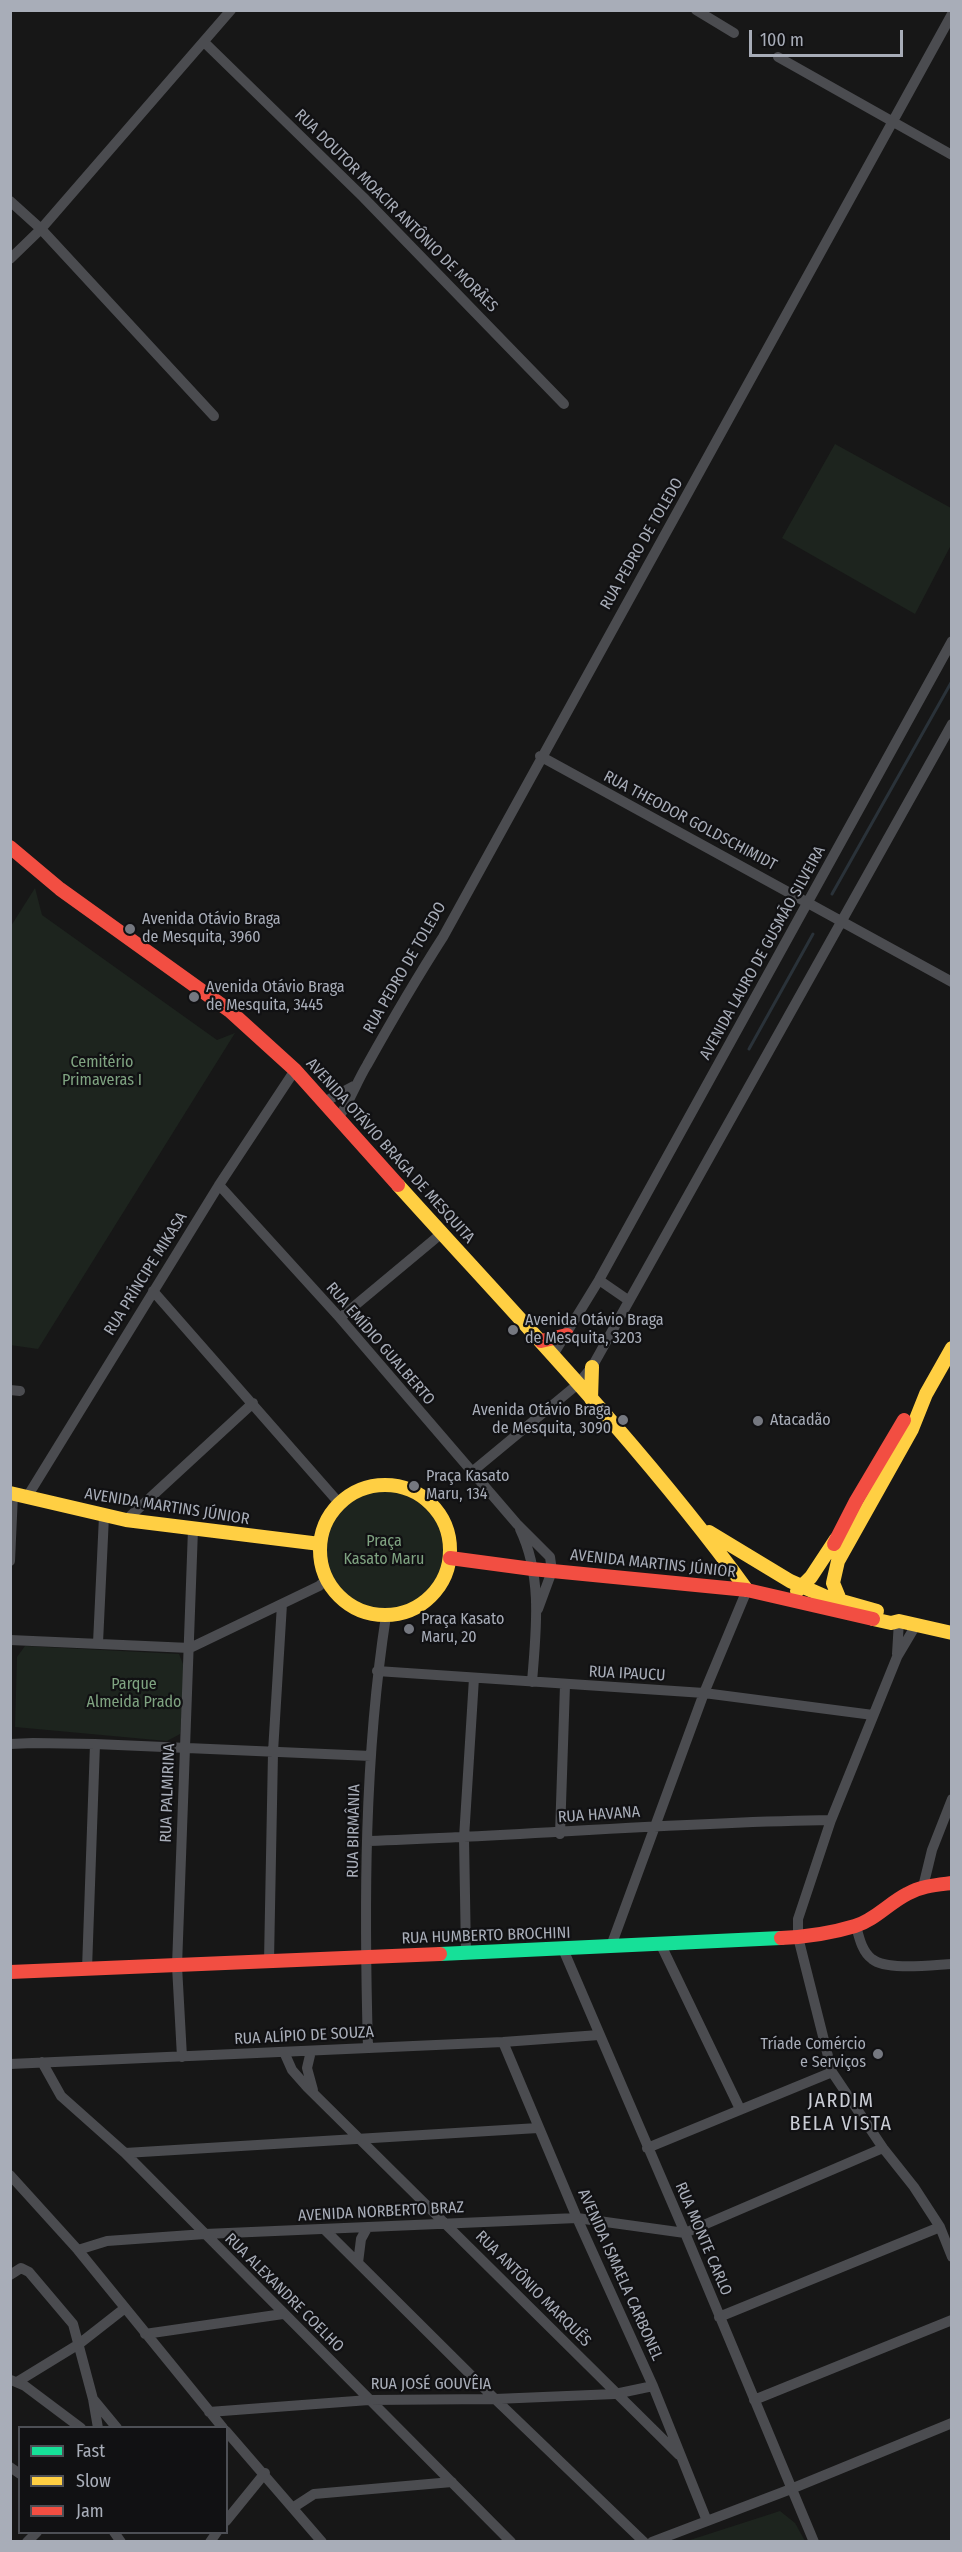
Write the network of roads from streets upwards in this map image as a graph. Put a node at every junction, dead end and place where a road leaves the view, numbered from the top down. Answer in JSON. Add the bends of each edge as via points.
{"nodes":[{"id":1,"x":231,"y":10,"type":"edge"},
{"id":2,"x":696,"y":10,"type":"edge"},
{"id":3,"x":951,"y":14,"type":"edge"},
{"id":4,"x":734,"y":33,"type":"dead end"},
{"id":5,"x":204,"y":42,"type":"junction"},
{"id":6,"x":778,"y":57,"type":"dead end"},
{"id":7,"x":892,"y":123,"type":"junction"},
{"id":8,"x":951,"y":154,"type":"edge"},
{"id":9,"x":10,"y":201,"type":"edge"},
{"id":10,"x":41,"y":229,"type":"junction"},
{"id":11,"x":10,"y":259,"type":"edge"},
{"id":12,"x":564,"y":404,"type":"dead end"},
{"id":13,"x":214,"y":416,"type":"dead end"},
{"id":14,"x":951,"y":641,"type":"edge"},
{"id":15,"x":951,"y":724,"type":"edge"},
{"id":16,"x":540,"y":756,"type":"junction"},
{"id":17,"x":10,"y":847,"type":"edge"},
{"id":18,"x":809,"y":902,"type":"junction"},
{"id":19,"x":843,"y":921,"type":"junction"},
{"id":20,"x":951,"y":982,"type":"edge"},
{"id":21,"x":296,"y":1070,"type":"junction"},
{"id":22,"x":354,"y":1086,"type":"junction"},
{"id":23,"x":324,"y":1102,"type":"junction"},
{"id":24,"x":338,"y":1118,"type":"junction"},
{"id":25,"x":219,"y":1185,"type":"junction"},
{"id":26,"x":442,"y":1233,"type":"junction"},
{"id":27,"x":599,"y":1280,"type":"junction"},
{"id":28,"x":153,"y":1291,"type":"junction"},
{"id":29,"x":628,"y":1300,"type":"junction"},
{"id":30,"x":339,"y":1318,"type":"junction"},
{"id":31,"x":567,"y":1335,"type":"junction"},
{"id":32,"x":541,"y":1341,"type":"junction"},
{"id":33,"x":951,"y":1348,"type":"edge"},
{"id":34,"x":553,"y":1355,"type":"junction"},
{"id":35,"x":592,"y":1367,"type":"junction"},
{"id":36,"x":578,"y":1384,"type":"junction"},
{"id":37,"x":926,"y":1394,"type":"junction"},
{"id":38,"x":591,"y":1399,"type":"junction"},
{"id":39,"x":253,"y":1403,"type":"junction"},
{"id":40,"x":473,"y":1471,"type":"junction"},
{"id":41,"x":17,"y":1495,"type":"edge"},
{"id":42,"x":340,"y":1504,"type":"junction"},
{"id":43,"x":104,"y":1516,"type":"junction"},
{"id":44,"x":126,"y":1520,"type":"junction"},
{"id":45,"x":517,"y":1524,"type":"junction"},
{"id":46,"x":700,"y":1526,"type":"junction"},
{"id":47,"x":193,"y":1529,"type":"junction"},
{"id":48,"x":836,"y":1539,"type":"junction"},
{"id":49,"x":320,"y":1544,"type":"junction"},
{"id":50,"x":450,"y":1558,"type":"junction"},
{"id":51,"x":10,"y":1561,"type":"edge"},
{"id":52,"x":532,"y":1569,"type":"junction"},
{"id":53,"x":552,"y":1571,"type":"junction"},
{"id":54,"x":327,"y":1579,"type":"junction"},
{"id":55,"x":800,"y":1589,"type":"junction"},
{"id":56,"x":747,"y":1590,"type":"junction"},
{"id":57,"x":824,"y":1596,"type":"junction"},
{"id":58,"x":840,"y":1600,"type":"junction"},
{"id":59,"x":282,"y":1604,"type":"junction"},
{"id":60,"x":538,"y":1609,"type":"junction"},
{"id":61,"x":830,"y":1611,"type":"junction"},
{"id":62,"x":386,"y":1616,"type":"junction"},
{"id":63,"x":899,"y":1621,"type":"junction"},
{"id":64,"x":916,"y":1625,"type":"junction"},
{"id":65,"x":951,"y":1633,"type":"edge"},
{"id":66,"x":10,"y":1640,"type":"edge"},
{"id":67,"x":98,"y":1643,"type":"junction"},
{"id":68,"x":190,"y":1648,"type":"junction"},
{"id":69,"x":897,"y":1657,"type":"junction"},
{"id":70,"x":378,"y":1671,"type":"junction"},
{"id":71,"x":474,"y":1678,"type":"junction"},
{"id":72,"x":532,"y":1682,"type":"junction"},
{"id":73,"x":565,"y":1685,"type":"junction"},
{"id":74,"x":704,"y":1693,"type":"junction"},
{"id":75,"x":873,"y":1715,"type":"junction"},
{"id":76,"x":10,"y":1744,"type":"edge"},
{"id":77,"x":95,"y":1744,"type":"junction"},
{"id":78,"x":185,"y":1748,"type":"junction"},
{"id":79,"x":273,"y":1752,"type":"junction"},
{"id":80,"x":371,"y":1756,"type":"junction"},
{"id":81,"x":951,"y":1799,"type":"edge"},
{"id":82,"x":831,"y":1820,"type":"junction"},
{"id":83,"x":654,"y":1826,"type":"junction"},
{"id":84,"x":560,"y":1833,"type":"junction"},
{"id":85,"x":464,"y":1838,"type":"junction"},
{"id":86,"x":369,"y":1841,"type":"junction"},
{"id":87,"x":951,"y":1883,"type":"edge"},
{"id":88,"x":923,"y":1887,"type":"junction"},
{"id":89,"x":856,"y":1926,"type":"junction"},
{"id":90,"x":798,"y":1937,"type":"junction"},
{"id":91,"x":661,"y":1945,"type":"junction"},
{"id":92,"x":611,"y":1946,"type":"junction"},
{"id":93,"x":563,"y":1949,"type":"junction"},
{"id":94,"x":466,"y":1953,"type":"junction"},
{"id":95,"x":366,"y":1957,"type":"junction"},
{"id":96,"x":269,"y":1960,"type":"junction"},
{"id":97,"x":951,"y":1965,"type":"edge"},
{"id":98,"x":177,"y":1966,"type":"junction"},
{"id":99,"x":87,"y":1969,"type":"junction"},
{"id":100,"x":10,"y":1972,"type":"edge"},
{"id":101,"x":599,"y":2035,"type":"junction"},
{"id":102,"x":503,"y":2042,"type":"junction"},
{"id":103,"x":368,"y":2048,"type":"junction"},
{"id":104,"x":311,"y":2051,"type":"junction"},
{"id":105,"x":284,"y":2052,"type":"junction"},
{"id":106,"x":182,"y":2057,"type":"junction"},
{"id":107,"x":42,"y":2062,"type":"junction"},
{"id":108,"x":10,"y":2064,"type":"edge"},
{"id":109,"x":832,"y":2072,"type":"junction"},
{"id":110,"x":314,"y":2093,"type":"junction"},
{"id":111,"x":740,"y":2109,"type":"junction"},
{"id":112,"x":538,"y":2128,"type":"junction"},
{"id":113,"x":358,"y":2138,"type":"junction"},
{"id":114,"x":647,"y":2148,"type":"junction"},
{"id":115,"x":883,"y":2148,"type":"junction"},
{"id":116,"x":125,"y":2153,"type":"junction"},
{"id":117,"x":10,"y":2175,"type":"edge"},
{"id":118,"x":577,"y":2218,"type":"junction"},
{"id":119,"x":446,"y":2223,"type":"junction"},
{"id":120,"x":940,"y":2227,"type":"junction"},
{"id":121,"x":367,"y":2228,"type":"junction"},
{"id":122,"x":325,"y":2230,"type":"junction"},
{"id":123,"x":686,"y":2233,"type":"junction"},
{"id":124,"x":205,"y":2234,"type":"junction"},
{"id":125,"x":78,"y":2250,"type":"junction"},
{"id":126,"x":951,"y":2257,"type":"edge"},
{"id":127,"x":358,"y":2263,"type":"junction"},
{"id":128,"x":10,"y":2275,"type":"edge"},
{"id":129,"x":125,"y":2308,"type":"junction"},
{"id":130,"x":283,"y":2314,"type":"junction"},
{"id":131,"x":719,"y":2317,"type":"junction"},
{"id":132,"x":951,"y":2320,"type":"edge"},
{"id":133,"x":145,"y":2334,"type":"junction"},
{"id":134,"x":79,"y":2344,"type":"junction"},
{"id":135,"x":14,"y":2381,"type":"edge"},
{"id":136,"x":653,"y":2386,"type":"junction"},
{"id":137,"x":615,"y":2394,"type":"junction"},
{"id":138,"x":93,"y":2399,"type":"junction"},
{"id":139,"x":495,"y":2399,"type":"junction"},
{"id":140,"x":369,"y":2400,"type":"junction"},
{"id":141,"x":754,"y":2400,"type":"junction"},
{"id":142,"x":209,"y":2412,"type":"junction"},
{"id":143,"x":951,"y":2423,"type":"edge"},
{"id":144,"x":80,"y":2426,"type":"edge"},
{"id":145,"x":98,"y":2426,"type":"edge"},
{"id":146,"x":116,"y":2426,"type":"edge"},
{"id":147,"x":222,"y":2426,"type":"edge"},
{"id":148,"x":228,"y":2433,"type":"edge"},
{"id":149,"x":679,"y":2455,"type":"junction"},
{"id":150,"x":265,"y":2473,"type":"junction"},
{"id":151,"x":452,"y":2482,"type":"junction"},
{"id":152,"x":791,"y":2489,"type":"junction"},
{"id":153,"x":294,"y":2507,"type":"junction"},
{"id":154,"x":228,"y":2519,"type":"edge"},
{"id":155,"x":707,"y":2521,"type":"junction"},
{"id":156,"x":322,"y":2541,"type":"edge"},
{"id":157,"x":511,"y":2541,"type":"edge"},
{"id":158,"x":644,"y":2541,"type":"edge"},
{"id":159,"x":652,"y":2541,"type":"edge"},
{"id":160,"x":814,"y":2541,"type":"edge"}],
"edges":[{"from":1,"to":5,"type":"street"},
{"from":2,"to":4,"type":"street"},
{"from":3,"to":7,"type":"street","name":"RUA PEDRO DE TOLEDO"},
{"from":5,"to":10,"type":"street"},
{"from":5,"to":12,"type":"street","name":"RUA DOUTOR MOACIR ANTÔNIO DE MORÂES","via":[[363,196]]},
{"from":6,"to":7,"type":"street"},
{"from":7,"to":8,"type":"street"},
{"from":7,"to":16,"type":"street","name":"RUA PEDRO DE TOLEDO"},
{"from":9,"to":10,"type":"street"},
{"from":10,"to":11,"type":"street"},
{"from":10,"to":13,"type":"street"},
{"from":14,"to":18,"type":"street","name":"AVENIDA LAURO DE GUSMÃO SILVEIRA"},
{"from":15,"to":19,"type":"street"},
{"from":16,"to":18,"type":"street","name":"RUA THEODOR GOLDSCHIMIDT"},
{"from":16,"to":22,"type":"street","name":"RUA PEDRO DE TOLEDO","via":[[442,937]]},
{"from":17,"to":21,"type":"street","name":"AVENIDA OTÁVIO BRAGA DE MESQUITA","via":[[60,889],[230,1011]]},
{"from":18,"to":19,"type":"street","name":"RUA THEODOR GOLDSCHIMIDT"},
{"from":18,"to":27,"type":"street","name":"AVENIDA LAURO DE GUSMÃO SILVEIRA"},
{"from":19,"to":20,"type":"street","name":"RUA THEODOR GOLDSCHIMIDT"},
{"from":19,"to":29,"type":"street"},
{"from":21,"to":23,"type":"street","name":"AVENIDA OTÁVIO BRAGA DE MESQUITA"},
{"from":21,"to":25,"type":"street","name":"RUA PRÍNCIPE MIKASA"},
{"from":22,"to":23,"type":"street"},
{"from":22,"to":24,"type":"street","name":"RUA PEDRO DE TOLEDO"},
{"from":23,"to":24,"type":"street","name":"AVENIDA OTÁVIO BRAGA DE MESQUITA"},
{"from":24,"to":26,"type":"street","name":"AVENIDA OTÁVIO BRAGA DE MESQUITA"},
{"from":25,"to":28,"type":"street","name":"RUA PRÍNCIPE MIKASA"},
{"from":25,"to":30,"type":"street","name":"RUA EMÍDIO GUALBERTO"},
{"from":26,"to":30,"type":"street"},
{"from":26,"to":32,"type":"street","name":"AVENIDA OTÁVIO BRAGA DE MESQUITA"},
{"from":27,"to":29,"type":"street"},
{"from":27,"to":31,"type":"street","name":"AVENIDA LAURO DE GUSMÃO SILVEIRA"},
{"from":28,"to":39,"type":"street"},
{"from":28,"to":41,"type":"street","name":"RUA PRÍNCIPE MIKASA"},
{"from":29,"to":35,"type":"street"},
{"from":30,"to":40,"type":"street","name":"RUA EMÍDIO GUALBERTO"},
{"from":31,"to":32,"type":"street"},
{"from":31,"to":34,"type":"street","name":"AVENIDA LAURO DE GUSMÃO SILVEIRA"},
{"from":32,"to":34,"type":"street","name":"AVENIDA OTÁVIO BRAGA DE MESQUITA"},
{"from":33,"to":37,"type":"street"},
{"from":34,"to":36,"type":"street","name":"AVENIDA OTÁVIO BRAGA DE MESQUITA"},
{"from":35,"to":36,"type":"street"},
{"from":35,"to":38,"type":"street"},
{"from":36,"to":38,"type":"street","name":"AVENIDA OTÁVIO BRAGA DE MESQUITA"},
{"from":36,"to":40,"type":"street"},
{"from":37,"to":48,"type":"street","via":[[902,1423]]},
{"from":37,"to":58,"type":"street","via":[[912,1429],[838,1561],[833,1582]]},
{"from":38,"to":46,"type":"street","name":"AVENIDA OTÁVIO BRAGA DE MESQUITA"},
{"from":39,"to":42,"type":"street"},
{"from":39,"to":44,"type":"street"},
{"from":40,"to":45,"type":"street","name":"RUA EMÍDIO GUALBERTO"},
{"from":41,"to":43,"type":"street","name":"AVENIDA MARTINS JÚNIOR"},
{"from":41,"to":51,"type":"street"},
{"from":42,"to":49,"type":"street","via":[[325,1525]]},
{"from":42,"to":50,"type":"street","via":[[374,1486],[409,1490],[438,1512],[446,1526]]},
{"from":43,"to":44,"type":"street","name":"AVENIDA MARTINS JÚNIOR"},
{"from":43,"to":67,"type":"street"},
{"from":44,"to":47,"type":"street","name":"AVENIDA MARTINS JÚNIOR"},
{"from":45,"to":52,"type":"street","name":"RUA EMÍDIO GUALBERTO"},
{"from":45,"to":53,"type":"street","name":"RUA EMÍDIO GUALBERTO","via":[[550,1557]]},
{"from":46,"to":55,"type":"street","name":"AVENIDA OTÁVIO BRAGA DE MESQUITA"},
{"from":46,"to":56,"type":"street","name":"AVENIDA OTÁVIO BRAGA DE MESQUITA"},
{"from":47,"to":49,"type":"street","name":"AVENIDA MARTINS JÚNIOR"},
{"from":47,"to":68,"type":"street","name":"RUA PALMIRINA"},
{"from":48,"to":55,"type":"street"},
{"from":48,"to":57,"type":"street","via":[[826,1565]]},
{"from":49,"to":54,"type":"street"},
{"from":50,"to":52,"type":"street","name":"AVENIDA MARTINS JÚNIOR"},
{"from":50,"to":62,"type":"street","via":[[434,1594],[414,1609]]},
{"from":52,"to":53,"type":"street","name":"AVENIDA MARTINS JÚNIOR"},
{"from":52,"to":60,"type":"street","name":"RUA EMÍDIO GUALBERTO"},
{"from":53,"to":56,"type":"street","name":"AVENIDA MARTINS JÚNIOR"},
{"from":53,"to":60,"type":"street","name":"RUA EMÍDIO GUALBERTO"},
{"from":54,"to":59,"type":"street"},
{"from":54,"to":62,"type":"street","via":[[335,1592],[356,1609]]},
{"from":55,"to":56,"type":"street"},
{"from":55,"to":57,"type":"street"},
{"from":56,"to":61,"type":"street"},
{"from":56,"to":74,"type":"street"},
{"from":57,"to":58,"type":"street"},
{"from":57,"to":61,"type":"street"},
{"from":58,"to":63,"type":"street","via":[[893,1615]]},
{"from":59,"to":68,"type":"street"},
{"from":59,"to":79,"type":"street"},
{"from":60,"to":72,"type":"street","name":"RUA EMÍDIO GUALBERTO"},
{"from":61,"to":63,"type":"street","via":[[891,1623]]},
{"from":62,"to":70,"type":"street","name":"RUA BIRMÂNIA"},
{"from":63,"to":64,"type":"street"},
{"from":63,"to":69,"type":"street"},
{"from":64,"to":65,"type":"street"},
{"from":64,"to":69,"type":"street"},
{"from":66,"to":67,"type":"street"},
{"from":67,"to":68,"type":"street"},
{"from":68,"to":78,"type":"street","name":"RUA PALMIRINA"},
{"from":69,"to":75,"type":"street"},
{"from":70,"to":71,"type":"street","name":"RUA IPAUCU"},
{"from":70,"to":80,"type":"street","name":"RUA BIRMÂNIA"},
{"from":71,"to":72,"type":"street","name":"RUA IPAUCU"},
{"from":71,"to":85,"type":"street"},
{"from":72,"to":73,"type":"street","name":"RUA IPAUCU"},
{"from":73,"to":74,"type":"street","name":"RUA IPAUCU"},
{"from":73,"to":84,"type":"street"},
{"from":74,"to":75,"type":"street","name":"RUA IPAUCU"},
{"from":74,"to":83,"type":"street"},
{"from":75,"to":82,"type":"street"},
{"from":76,"to":77,"type":"street"},
{"from":77,"to":78,"type":"street"},
{"from":77,"to":99,"type":"street"},
{"from":78,"to":79,"type":"street"},
{"from":78,"to":98,"type":"street","name":"RUA PALMIRINA"},
{"from":79,"to":80,"type":"street"},
{"from":79,"to":96,"type":"street"},
{"from":80,"to":86,"type":"street","name":"RUA BIRMÂNIA"},
{"from":81,"to":88,"type":"street"},
{"from":82,"to":83,"type":"street","name":"RUA HAVANA"},
{"from":82,"to":90,"type":"street","via":[[798,1919]]},
{"from":83,"to":84,"type":"street","name":"RUA HAVANA"},
{"from":83,"to":92,"type":"street"},
{"from":84,"to":85,"type":"street","name":"RUA HAVANA"},
{"from":85,"to":86,"type":"street","name":"RUA HAVANA"},
{"from":85,"to":94,"type":"street"},
{"from":86,"to":95,"type":"street","name":"RUA BIRMÂNIA"},
{"from":87,"to":88,"type":"street","name":"RUA HUMBERTO BROCHINI"},
{"from":88,"to":89,"type":"street","name":"RUA HUMBERTO BROCHINI"},
{"from":89,"to":90,"type":"street","name":"RUA HUMBERTO BROCHINI"},
{"from":89,"to":97,"type":"street","via":[[866,1953],[884,1965]]},
{"from":90,"to":91,"type":"street","name":"RUA HUMBERTO BROCHINI"},
{"from":90,"to":109,"type":"street"},
{"from":91,"to":92,"type":"street","name":"RUA HUMBERTO BROCHINI"},
{"from":91,"to":111,"type":"street"},
{"from":92,"to":93,"type":"street","name":"RUA HUMBERTO BROCHINI"},
{"from":93,"to":94,"type":"street","name":"RUA HUMBERTO BROCHINI"},
{"from":93,"to":101,"type":"street","name":"RUA MONTE CARLO"},
{"from":94,"to":95,"type":"street","name":"RUA HUMBERTO BROCHINI"},
{"from":95,"to":96,"type":"street","name":"RUA HUMBERTO BROCHINI"},
{"from":95,"to":103,"type":"street","name":"RUA BIRMÂNIA"},
{"from":96,"to":98,"type":"street","name":"RUA HUMBERTO BROCHINI"},
{"from":98,"to":99,"type":"street","name":"RUA HUMBERTO BROCHINI"},
{"from":98,"to":106,"type":"street","name":"RUA PALMIRINA"},
{"from":99,"to":100,"type":"street","name":"RUA HUMBERTO BROCHINI"},
{"from":101,"to":102,"type":"street","name":"RUA ALÍPIO DE SOUZA"},
{"from":101,"to":114,"type":"street","name":"RUA MONTE CARLO"},
{"from":102,"to":103,"type":"street","name":"RUA ALÍPIO DE SOUZA"},
{"from":102,"to":112,"type":"street","name":"AVENIDA ISMAELA CARBONEL"},
{"from":103,"to":104,"type":"street","name":"RUA ALÍPIO DE SOUZA"},
{"from":104,"to":105,"type":"street","name":"RUA ALÍPIO DE SOUZA"},
{"from":104,"to":110,"type":"street","via":[[307,2068]]},
{"from":105,"to":106,"type":"street","name":"RUA ALÍPIO DE SOUZA"},
{"from":105,"to":110,"type":"street","name":"RUA ANTÔNIO MARQUÊS","via":[[292,2070]]},
{"from":106,"to":107,"type":"street","name":"RUA ALÍPIO DE SOUZA"},
{"from":107,"to":108,"type":"street","name":"RUA ALÍPIO DE SOUZA"},
{"from":107,"to":116,"type":"street","name":"RUA ALEXANDRE COELHO","via":[[61,2096]]},
{"from":109,"to":111,"type":"street"},
{"from":109,"to":115,"type":"street"},
{"from":110,"to":113,"type":"street","name":"RUA ANTÔNIO MARQUÊS"},
{"from":111,"to":114,"type":"street"},
{"from":112,"to":113,"type":"street"},
{"from":112,"to":118,"type":"street","name":"AVENIDA ISMAELA CARBONEL"},
{"from":113,"to":116,"type":"street"},
{"from":113,"to":119,"type":"street","name":"RUA ANTÔNIO MARQUÊS"},
{"from":114,"to":123,"type":"street","name":"RUA MONTE CARLO"},
{"from":115,"to":120,"type":"street"},
{"from":115,"to":123,"type":"street"},
{"from":116,"to":124,"type":"street","name":"RUA ALEXANDRE COELHO"},
{"from":117,"to":125,"type":"street"},
{"from":118,"to":119,"type":"street","name":"AVENIDA NORBERTO BRAZ"},
{"from":118,"to":123,"type":"street","name":"AVENIDA NORBERTO BRAZ"},
{"from":118,"to":136,"type":"street","name":"AVENIDA ISMAELA CARBONEL"},
{"from":119,"to":121,"type":"street","name":"AVENIDA NORBERTO BRAZ"},
{"from":119,"to":137,"type":"street","name":"RUA ANTÔNIO MARQUÊS"},
{"from":120,"to":126,"type":"street"},
{"from":120,"to":131,"type":"street"},
{"from":121,"to":122,"type":"street","name":"AVENIDA NORBERTO BRAZ"},
{"from":121,"to":127,"type":"street","via":[[361,2239]]},
{"from":122,"to":124,"type":"street","name":"AVENIDA NORBERTO BRAZ"},
{"from":122,"to":127,"type":"street"},
{"from":123,"to":131,"type":"street","name":"RUA MONTE CARLO"},
{"from":124,"to":125,"type":"street","name":"AVENIDA NORBERTO BRAZ","via":[[107,2241]]},
{"from":124,"to":130,"type":"street","name":"RUA ALEXANDRE COELHO"},
{"from":125,"to":129,"type":"street"},
{"from":127,"to":139,"type":"street"},
{"from":128,"to":134,"type":"street","via":[[21,2268],[29,2272],[73,2324]]},
{"from":129,"to":133,"type":"street"},
{"from":129,"to":134,"type":"street"},
{"from":130,"to":133,"type":"street"},
{"from":130,"to":140,"type":"street","name":"RUA ALEXANDRE COELHO"},
{"from":131,"to":141,"type":"street","name":"RUA MONTE CARLO"},
{"from":132,"to":141,"type":"street"},
{"from":133,"to":142,"type":"street"},
{"from":134,"to":135,"type":"street"},
{"from":134,"to":138,"type":"street"},
{"from":135,"to":144,"type":"street"},
{"from":136,"to":137,"type":"street","name":"RUA JOSÉ GOUVÊIA"},
{"from":136,"to":149,"type":"street","name":"AVENIDA ISMAELA CARBONEL"},
{"from":137,"to":139,"type":"street","name":"RUA JOSÉ GOUVÊIA"},
{"from":137,"to":149,"type":"street","name":"RUA ANTÔNIO MARQUÊS"},
{"from":138,"to":145,"type":"street"},
{"from":138,"to":146,"type":"street"},
{"from":139,"to":140,"type":"street","name":"RUA JOSÉ GOUVÊIA"},
{"from":139,"to":158,"type":"street"},
{"from":140,"to":142,"type":"street","name":"RUA JOSÉ GOUVÊIA"},
{"from":140,"to":151,"type":"street","name":"RUA ALEXANDRE COELHO"},
{"from":141,"to":152,"type":"street","name":"RUA MONTE CARLO"},
{"from":142,"to":147,"type":"street"},
{"from":143,"to":152,"type":"street"},
{"from":148,"to":150,"type":"street"},
{"from":149,"to":155,"type":"street","name":"AVENIDA ISMAELA CARBONEL"},
{"from":150,"to":153,"type":"street"},
{"from":150,"to":154,"type":"street"},
{"from":151,"to":153,"type":"street","via":[[314,2494]]},
{"from":151,"to":157,"type":"street","name":"RUA ALEXANDRE COELHO"},
{"from":152,"to":155,"type":"street"},
{"from":152,"to":160,"type":"street","name":"RUA MONTE CARLO"},
{"from":153,"to":156,"type":"street"},
{"from":155,"to":159,"type":"street"}]}
